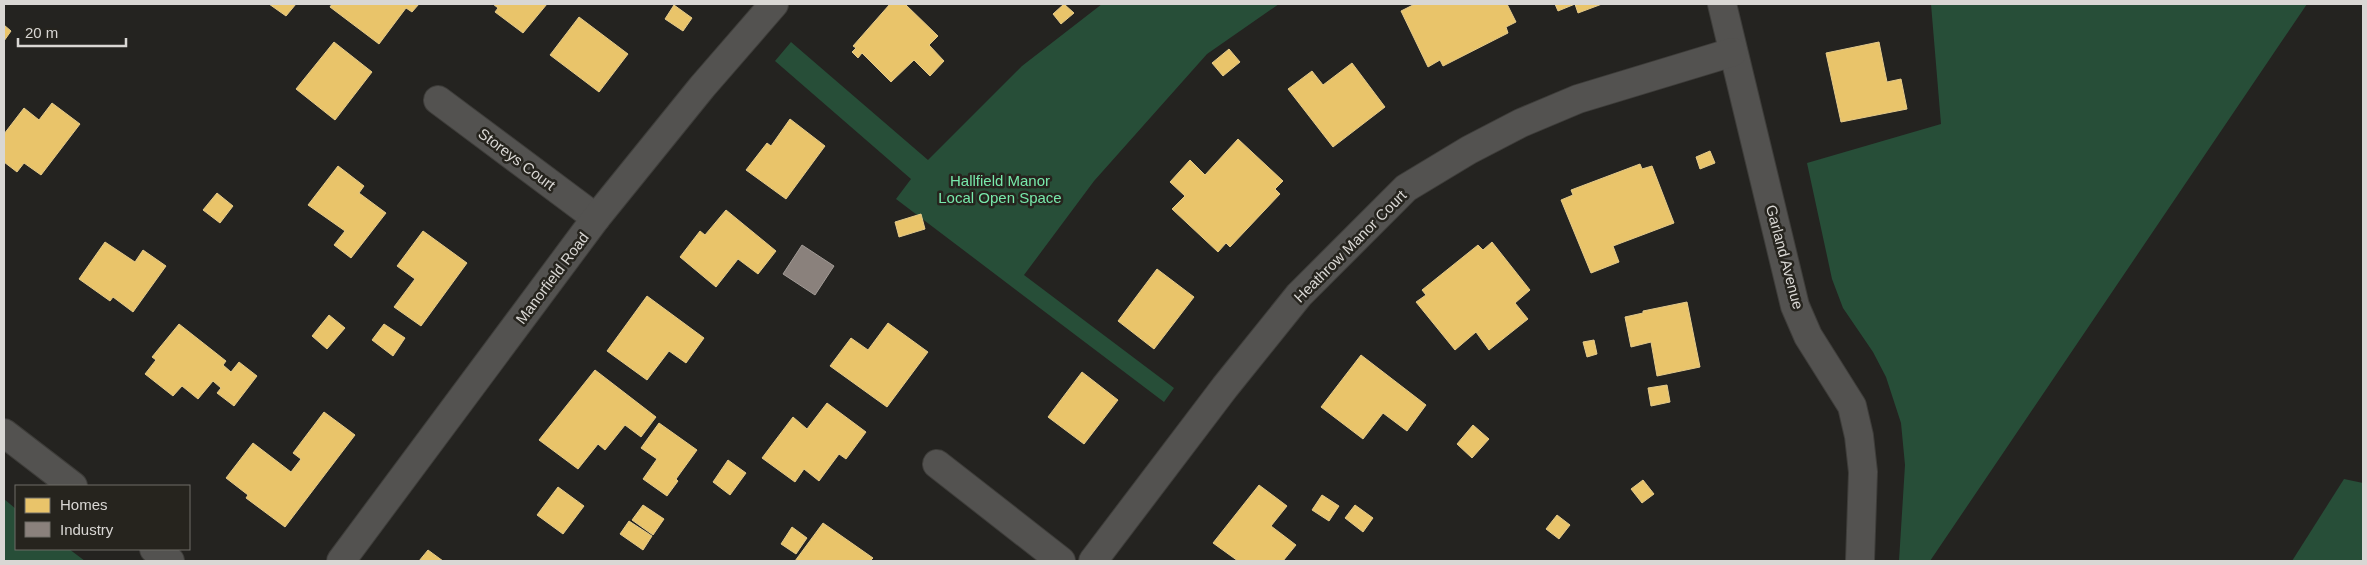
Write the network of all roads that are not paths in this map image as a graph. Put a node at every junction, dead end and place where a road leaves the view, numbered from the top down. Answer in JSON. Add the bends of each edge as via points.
{"nodes":[{"id":1,"x":774,"y":4,"type":"edge"},
{"id":2,"x":1722,"y":4,"type":"edge"},
{"id":3,"x":1733,"y":52,"type":"junction"},
{"id":4,"x":438,"y":100,"type":"dead end"},
{"id":5,"x":596,"y":218,"type":"junction"},
{"id":6,"x":4,"y":433,"type":"edge"},
{"id":7,"x":936,"y":464,"type":"dead end"},
{"id":8,"x":72,"y":485,"type":"edge"},
{"id":9,"x":155,"y":550,"type":"edge"},
{"id":10,"x":170,"y":561,"type":"edge"},
{"id":11,"x":341,"y":561,"type":"edge"},
{"id":12,"x":1061,"y":561,"type":"edge"},
{"id":13,"x":1092,"y":561,"type":"edge"},
{"id":14,"x":1860,"y":561,"type":"edge"}],
"edges":[{"from":1,"to":5,"type":"street","name":"Manorfield Road"},
{"from":2,"to":3,"type":"street","name":"Garland Avenue"},
{"from":3,"to":13,"type":"street","name":"Heathrow Manor Court","via":[[1578,99],[1521,123],[1406,188],[1299,295],[1224,387]]},
{"from":3,"to":14,"type":"street","name":"Garland Avenue","via":[[1795,306],[1808,336],[1852,406],[1860,436],[1863,472]]},
{"from":4,"to":5,"type":"street","name":"Storeys Court"},
{"from":5,"to":11,"type":"street","name":"Manorfield Road"},
{"from":6,"to":8,"type":"street"},
{"from":7,"to":12,"type":"street"},
{"from":9,"to":10,"type":"street"}]}
